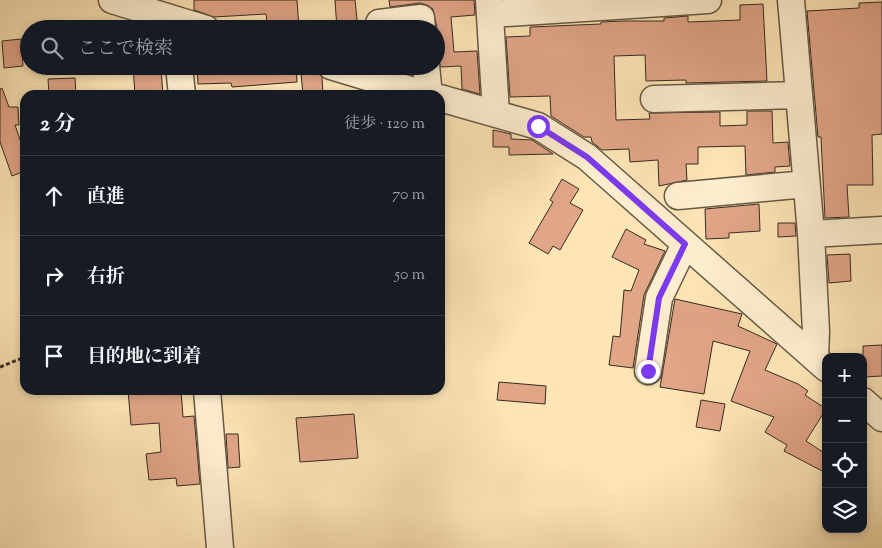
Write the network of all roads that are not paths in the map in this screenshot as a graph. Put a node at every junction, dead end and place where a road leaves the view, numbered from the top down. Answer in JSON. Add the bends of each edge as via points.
{"nodes":[{"id":1,"x":112,"y":0,"type":"edge"},
{"id":2,"x":708,"y":0,"type":"edge"},
{"id":3,"x":791,"y":0,"type":"edge"},
{"id":4,"x":490,"y":7,"type":"edge"},
{"id":5,"x":176,"y":16,"type":"edge"},
{"id":6,"x":404,"y":20,"type":"edge"},
{"id":7,"x":421,"y":20,"type":"edge"},
{"id":8,"x":180,"y":75,"type":"edge"},
{"id":9,"x":361,"y":75,"type":"edge"},
{"id":10,"x":427,"y":75,"type":"edge"},
{"id":11,"x":181,"y":90,"type":"edge"},
{"id":12,"x":411,"y":90,"type":"edge"},
{"id":13,"x":428,"y":90,"type":"edge"},
{"id":14,"x":799,"y":95,"type":"junction"},
{"id":15,"x":445,"y":99,"type":"edge"},
{"id":16,"x":654,"y":99,"type":"dead end"},
{"id":17,"x":496,"y":113,"type":"junction"},
{"id":18,"x":806,"y":184,"type":"junction"},
{"id":19,"x":678,"y":196,"type":"dead end"},
{"id":20,"x":882,"y":230,"type":"edge"},
{"id":21,"x":810,"y":234,"type":"junction"},
{"id":22,"x":685,"y":244,"type":"junction"},
{"id":23,"x":820,"y":363,"type":"edge"},
{"id":24,"x":648,"y":371,"type":"dead end"},
{"id":25,"x":207,"y":395,"type":"edge"},
{"id":26,"x":867,"y":405,"type":"edge"},
{"id":27,"x":882,"y":418,"type":"edge"},
{"id":28,"x":220,"y":548,"type":"edge"}],
"edges":[{"from":1,"to":5,"type":"street"},
{"from":2,"to":4,"type":"street"},
{"from":3,"to":14,"type":"street"},
{"from":4,"to":17,"type":"street"},
{"from":6,"to":7,"type":"street"},
{"from":8,"to":11,"type":"street"},
{"from":9,"to":12,"type":"street"},
{"from":10,"to":13,"type":"street"},
{"from":14,"to":16,"type":"street"},
{"from":14,"to":18,"type":"street"},
{"from":15,"to":17,"type":"street"},
{"from":17,"to":22,"type":"street","via":[[538,126],[587,157]]},
{"from":18,"to":19,"type":"street"},
{"from":18,"to":21,"type":"street"},
{"from":20,"to":21,"type":"street"},
{"from":21,"to":23,"type":"street"},
{"from":22,"to":23,"type":"street"},
{"from":22,"to":24,"type":"street","via":[[659,298]]},
{"from":25,"to":28,"type":"street"},
{"from":26,"to":27,"type":"street"}]}
